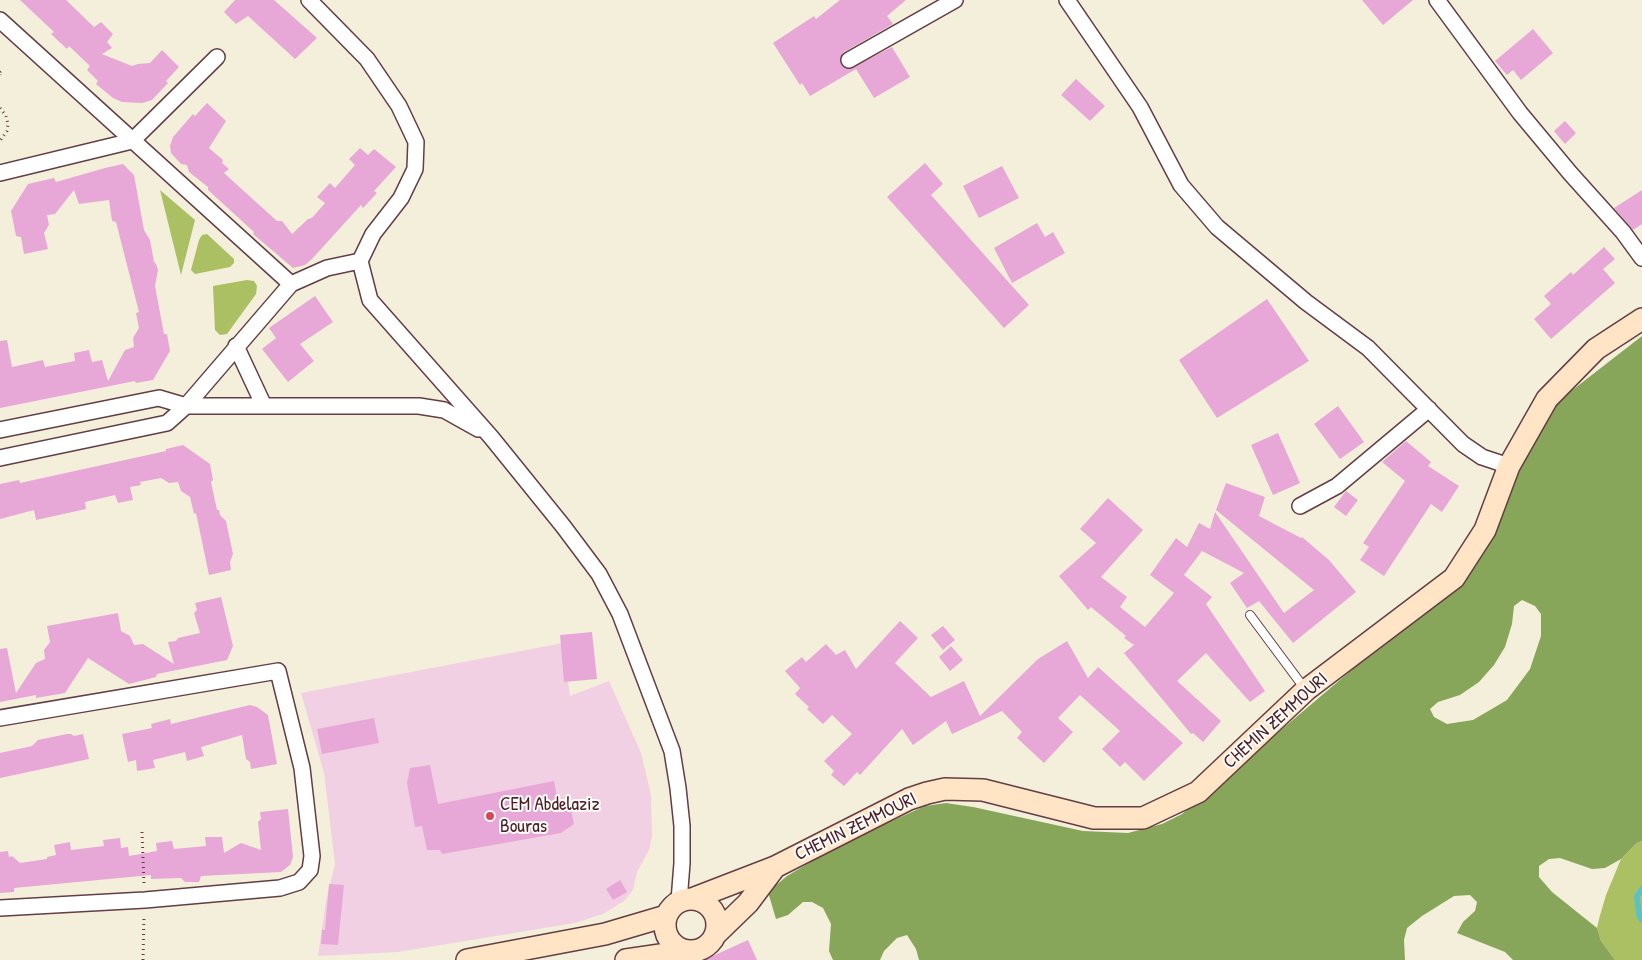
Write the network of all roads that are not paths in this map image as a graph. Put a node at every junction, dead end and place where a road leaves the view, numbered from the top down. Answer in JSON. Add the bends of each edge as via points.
{"nodes":[{"id":1,"x":309,"y":0,"type":"edge"},
{"id":2,"x":955,"y":0,"type":"edge"},
{"id":3,"x":1067,"y":0,"type":"edge"},
{"id":4,"x":1437,"y":0,"type":"edge"},
{"id":5,"x":0,"y":20,"type":"edge"},
{"id":6,"x":216,"y":58,"type":"dead end"},
{"id":7,"x":850,"y":60,"type":"dead end"},
{"id":8,"x":132,"y":141,"type":"junction"},
{"id":9,"x":0,"y":173,"type":"edge"},
{"id":10,"x":1642,"y":258,"type":"edge"},
{"id":11,"x":360,"y":261,"type":"junction"},
{"id":12,"x":290,"y":284,"type":"junction"},
{"id":13,"x":1642,"y":319,"type":"edge"},
{"id":14,"x":236,"y":346,"type":"junction"},
{"id":15,"x":186,"y":406,"type":"junction"},
{"id":16,"x":264,"y":406,"type":"junction"},
{"id":17,"x":1429,"y":408,"type":"junction"},
{"id":18,"x":0,"y":430,"type":"edge"},
{"id":19,"x":491,"y":437,"type":"junction"},
{"id":20,"x":0,"y":458,"type":"edge"},
{"id":21,"x":1509,"y":466,"type":"junction"},
{"id":22,"x":1300,"y":506,"type":"dead end"},
{"id":23,"x":1250,"y":615,"type":"dead end"},
{"id":24,"x":1306,"y":690,"type":"junction"},
{"id":25,"x":0,"y":718,"type":"edge"},
{"id":26,"x":775,"y":867,"type":"junction"},
{"id":27,"x":679,"y":905,"type":"junction"},
{"id":28,"x":0,"y":908,"type":"edge"},
{"id":29,"x":715,"y":935,"type":"junction"},
{"id":30,"x":688,"y":951,"type":"junction"},
{"id":31,"x":467,"y":960,"type":"edge"},
{"id":32,"x":626,"y":960,"type":"edge"}],
"edges":[{"from":1,"to":11,"type":"street","via":[[367,59],[399,106],[416,142],[415,169],[401,198],[373,234]]},
{"from":2,"to":7,"type":"street"},
{"from":3,"to":17,"type":"street","via":[[1140,107],[1181,185],[1217,227],[1306,302],[1368,348]]},
{"from":4,"to":10,"type":"street","via":[[1520,113]]},
{"from":5,"to":8,"type":"street"},
{"from":6,"to":8,"type":"street"},
{"from":8,"to":9,"type":"street"},
{"from":8,"to":12,"type":"street"},
{"from":11,"to":12,"type":"street","via":[[327,268]]},
{"from":11,"to":19,"type":"street","via":[[370,300]]},
{"from":12,"to":14,"type":"street"},
{"from":13,"to":21,"type":"street","name":"CHEMIN ZEMMOURI","via":[[1596,349],[1547,398]]},
{"from":14,"to":15,"type":"street"},
{"from":14,"to":16,"type":"street"},
{"from":15,"to":16,"type":"street"},
{"from":15,"to":18,"type":"street","via":[[159,398]]},
{"from":15,"to":20,"type":"street","via":[[167,424]]},
{"from":16,"to":19,"type":"street","via":[[418,406],[444,410]]},
{"from":17,"to":21,"type":"street","via":[[1463,444],[1482,457]]},
{"from":17,"to":22,"type":"street","via":[[1337,486]]},
{"from":19,"to":27,"type":"street","via":[[598,574],[620,614],[672,751],[682,826]]},
{"from":21,"to":24,"type":"street","name":"CHEMIN ZEMMOURI","via":[[1485,530],[1454,578]]},
{"from":23,"to":24,"type":"lane"},
{"from":24,"to":26,"type":"street","name":"CHEMIN ZEMMOURI","via":[[1198,792],[1143,818],[1094,818],[983,790],[945,789],[909,798]]},
{"from":25,"to":28,"type":"street","via":[[278,671],[302,768],[312,856],[310,870],[299,882],[280,888]]},
{"from":26,"to":27,"type":"street","name":"CHEMIN ZEMMOURI"},
{"from":26,"to":29,"type":"street","name":"CHEMIN ZEMMOURI","via":[[748,903]]},
{"from":27,"to":29,"type":"street","via":[[702,901],[716,915]]},
{"from":27,"to":30,"type":"street","via":[[665,925],[666,934],[671,943]]},
{"from":27,"to":31,"type":"street","name":"CHEMIN ZEMMOURI","via":[[624,929]]},
{"from":29,"to":30,"type":"street","via":[[704,948]]},
{"from":30,"to":32,"type":"street"}]}
